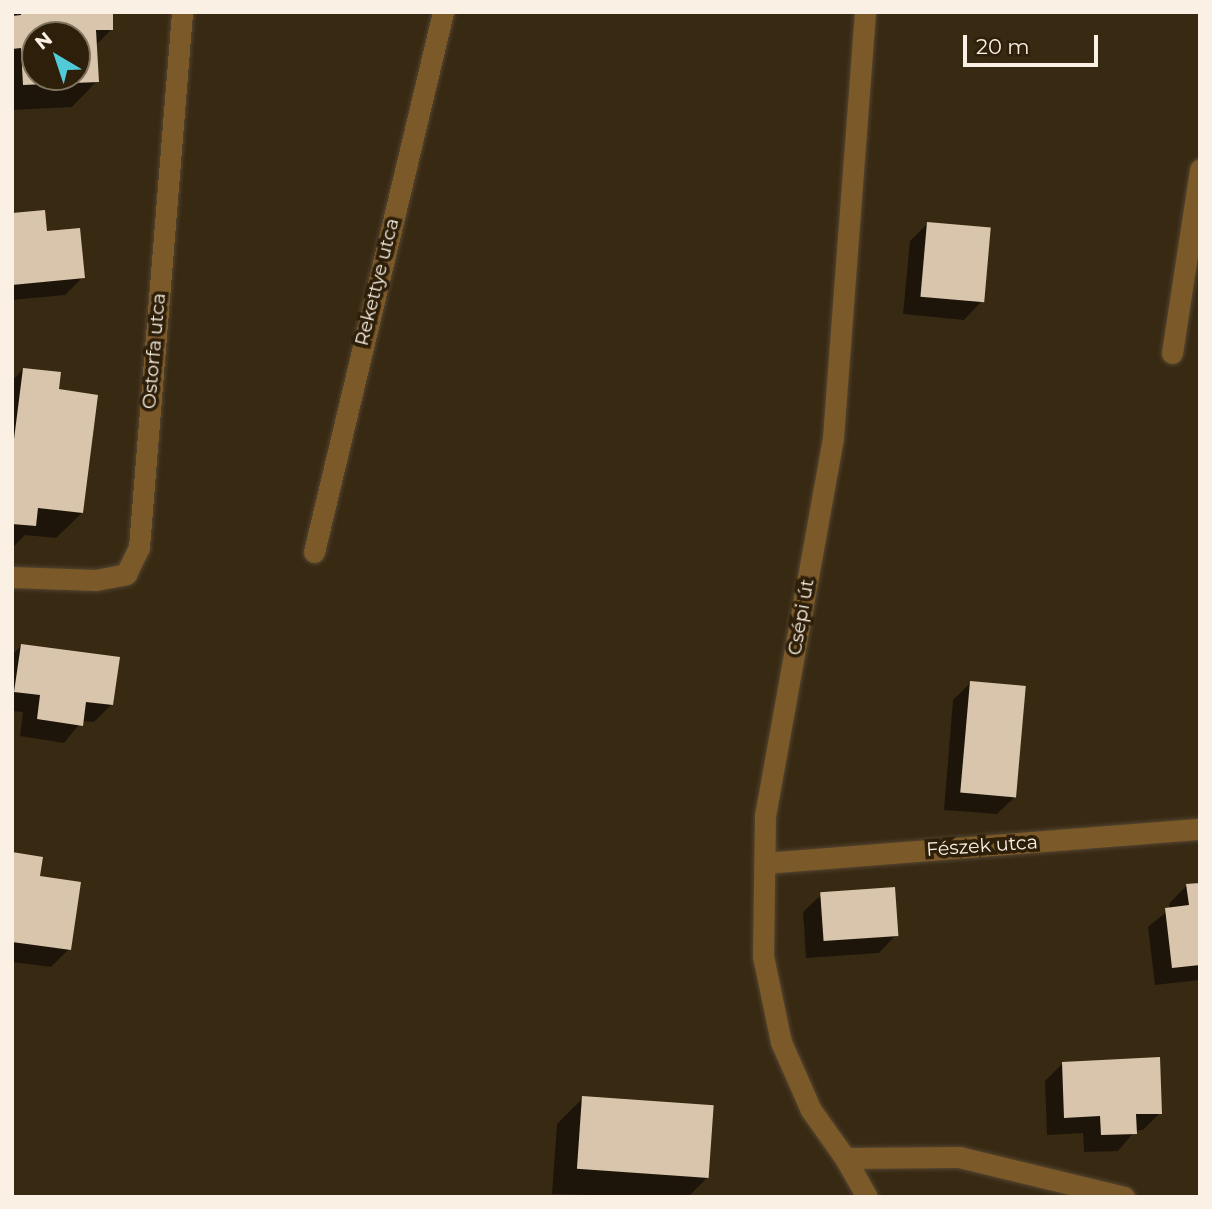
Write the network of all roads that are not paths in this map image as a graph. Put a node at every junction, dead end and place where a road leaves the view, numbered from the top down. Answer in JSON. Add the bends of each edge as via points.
{"nodes":[{"id":1,"x":182,"y":12,"type":"edge"},
{"id":2,"x":443,"y":12,"type":"edge"},
{"id":3,"x":865,"y":12,"type":"edge"},
{"id":4,"x":1200,"y":169,"type":"edge"},
{"id":5,"x":1198,"y":207,"type":"edge"},
{"id":6,"x":1172,"y":353,"type":"dead end"},
{"id":7,"x":314,"y":552,"type":"dead end"},
{"id":8,"x":12,"y":577,"type":"edge"},
{"id":9,"x":1200,"y":829,"type":"edge"},
{"id":10,"x":765,"y":863,"type":"junction"},
{"id":11,"x":845,"y":1158,"type":"junction"},
{"id":12,"x":867,"y":1197,"type":"edge"},
{"id":13,"x":1124,"y":1197,"type":"edge"}],
"edges":[{"from":1,"to":8,"type":"street","name":"Ostorfa utca","via":[[138,547],[125,574],[96,580]]},
{"from":2,"to":7,"type":"street","name":"Rekettye utca"},
{"from":3,"to":10,"type":"street","name":"Csépi út","via":[[833,438],[765,815]]},
{"from":4,"to":5,"type":"street"},
{"from":5,"to":6,"type":"street"},
{"from":9,"to":10,"type":"street","name":"Fészek utca"},
{"from":10,"to":11,"type":"street","name":"Csépi út","via":[[763,956],[780,1042],[811,1110]]},
{"from":11,"to":12,"type":"street","name":"Csépi út"},
{"from":11,"to":13,"type":"street","via":[[959,1157]]}]}
